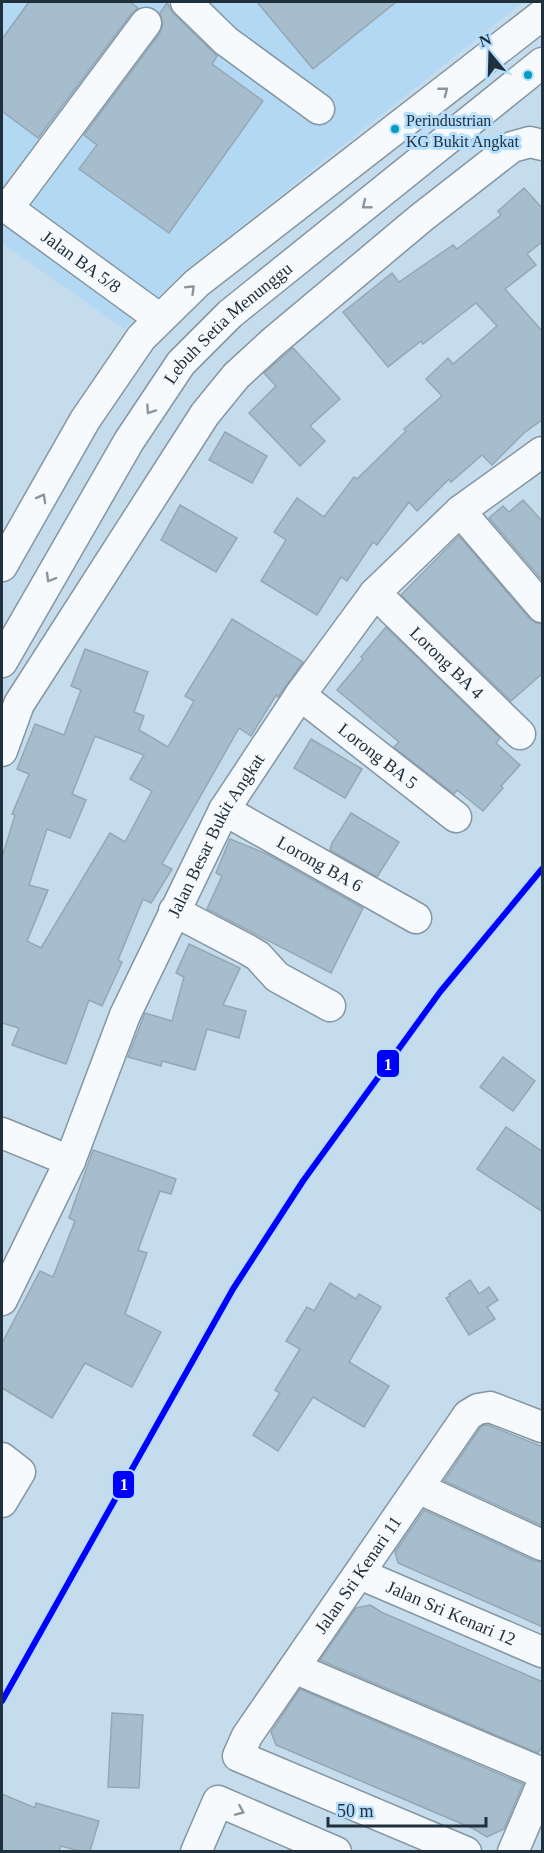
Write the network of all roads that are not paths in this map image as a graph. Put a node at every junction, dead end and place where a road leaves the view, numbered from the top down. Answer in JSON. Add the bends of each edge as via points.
{"nodes":[{"id":1,"x":186,"y":2,"type":"edge"},
{"id":2,"x":543,"y":15,"type":"edge"},
{"id":3,"x":146,"y":23,"type":"dead end"},
{"id":4,"x":543,"y":63,"type":"edge"},
{"id":5,"x":319,"y":109,"type":"dead end"},
{"id":6,"x":543,"y":145,"type":"edge"},
{"id":7,"x":393,"y":184,"type":"junction"},
{"id":8,"x":5,"y":206,"type":"edge"},
{"id":9,"x":421,"y":218,"type":"junction"},
{"id":10,"x":160,"y":319,"type":"junction"},
{"id":11,"x":543,"y":452,"type":"edge"},
{"id":12,"x":460,"y":511,"type":"junction"},
{"id":13,"x":2,"y":566,"type":"edge"},
{"id":14,"x":375,"y":593,"type":"junction"},
{"id":15,"x":543,"y":607,"type":"edge"},
{"id":16,"x":2,"y":662,"type":"edge"},
{"id":17,"x":300,"y":695,"type":"junction"},
{"id":18,"x":520,"y":734,"type":"dead end"},
{"id":19,"x":2,"y":751,"type":"edge"},
{"id":20,"x":224,"y":810,"type":"junction"},
{"id":21,"x":456,"y":817,"type":"dead end"},
{"id":22,"x":174,"y":911,"type":"junction"},
{"id":23,"x":416,"y":918,"type":"dead end"},
{"id":24,"x":330,"y":1006,"type":"dead end"},
{"id":25,"x":2,"y":1133,"type":"edge"},
{"id":26,"x":70,"y":1161,"type":"junction"},
{"id":27,"x":2,"y":1300,"type":"edge"},
{"id":28,"x":543,"y":1427,"type":"edge"},
{"id":29,"x":2,"y":1458,"type":"edge"},
{"id":30,"x":418,"y":1488,"type":"junction"},
{"id":31,"x":2,"y":1502,"type":"edge"},
{"id":32,"x":543,"y":1545,"type":"edge"},
{"id":33,"x":360,"y":1574,"type":"junction"},
{"id":34,"x":543,"y":1652,"type":"edge"},
{"id":35,"x":294,"y":1668,"type":"junction"},
{"id":36,"x":543,"y":1773,"type":"edge"},
{"id":37,"x":543,"y":1784,"type":"edge"},
{"id":38,"x":196,"y":1851,"type":"edge"},
{"id":39,"x":336,"y":1851,"type":"edge"},
{"id":40,"x":466,"y":1851,"type":"edge"},
{"id":41,"x":513,"y":1851,"type":"edge"}],
"edges":[{"from":1,"to":5,"type":"street","via":[[226,41]]},
{"from":10,"to":2,"type":"street","one_way":true,"via":[[197,283]]},
{"from":3,"to":8,"type":"street"},
{"from":4,"to":7,"type":"street","name":"Lebuh Setia Menunggu"},
{"from":6,"to":9,"type":"street","via":[[530,142],[512,147]]},
{"from":7,"to":9,"type":"street"},
{"from":7,"to":16,"type":"street","name":"Lebuh Setia Menunggu","one_way":true,"via":[[230,314],[181,363],[129,441]]},
{"from":8,"to":10,"type":"street","name":"Jalan BA 5/8"},
{"from":9,"to":19,"type":"street","via":[[273,342],[236,376],[206,414],[19,704]]},
{"from":13,"to":10,"type":"street","one_way":true,"via":[[85,420],[141,339]]},
{"from":11,"to":12,"type":"street","name":"Jalan Besar Bukit Angkat"},
{"from":12,"to":14,"type":"street","name":"Jalan Besar Bukit Angkat"},
{"from":12,"to":15,"type":"street"},
{"from":14,"to":17,"type":"street","name":"Jalan Besar Bukit Angkat"},
{"from":14,"to":18,"type":"street","name":"Lorong BA 4"},
{"from":17,"to":20,"type":"street","name":"Jalan Besar Bukit Angkat"},
{"from":17,"to":21,"type":"street","name":"Lorong BA 5"},
{"from":20,"to":22,"type":"street","name":"Jalan Besar Bukit Angkat"},
{"from":20,"to":23,"type":"street","name":"Lorong BA 6"},
{"from":22,"to":24,"type":"street","via":[[258,956],[277,977]]},
{"from":22,"to":26,"type":"street","name":"Jalan Besar Bukit Angkat","via":[[125,1015]]},
{"from":25,"to":26,"type":"street"},
{"from":26,"to":27,"type":"street","name":"Jalan Besar Bukit Angkat"},
{"from":28,"to":30,"type":"street","name":"Jalan Sri Kenari 11","via":[[490,1407],[478,1409],[468,1415]]},
{"from":29,"to":31,"type":"street","via":[[20,1472]]},
{"from":30,"to":32,"type":"street"},
{"from":30,"to":33,"type":"street","name":"Jalan Sri Kenari 11"},
{"from":33,"to":34,"type":"street","name":"Jalan Sri Kenari 12"},
{"from":33,"to":35,"type":"street","name":"Jalan Sri Kenari 11"},
{"from":35,"to":36,"type":"street"},
{"from":35,"to":40,"type":"street","name":"Jalan Sri Kenari 11","via":[[247,1736],[238,1756]]},
{"from":37,"to":41,"type":"street"},
{"from":38,"to":39,"type":"street","one_way":true,"via":[[218,1801]]}]}
